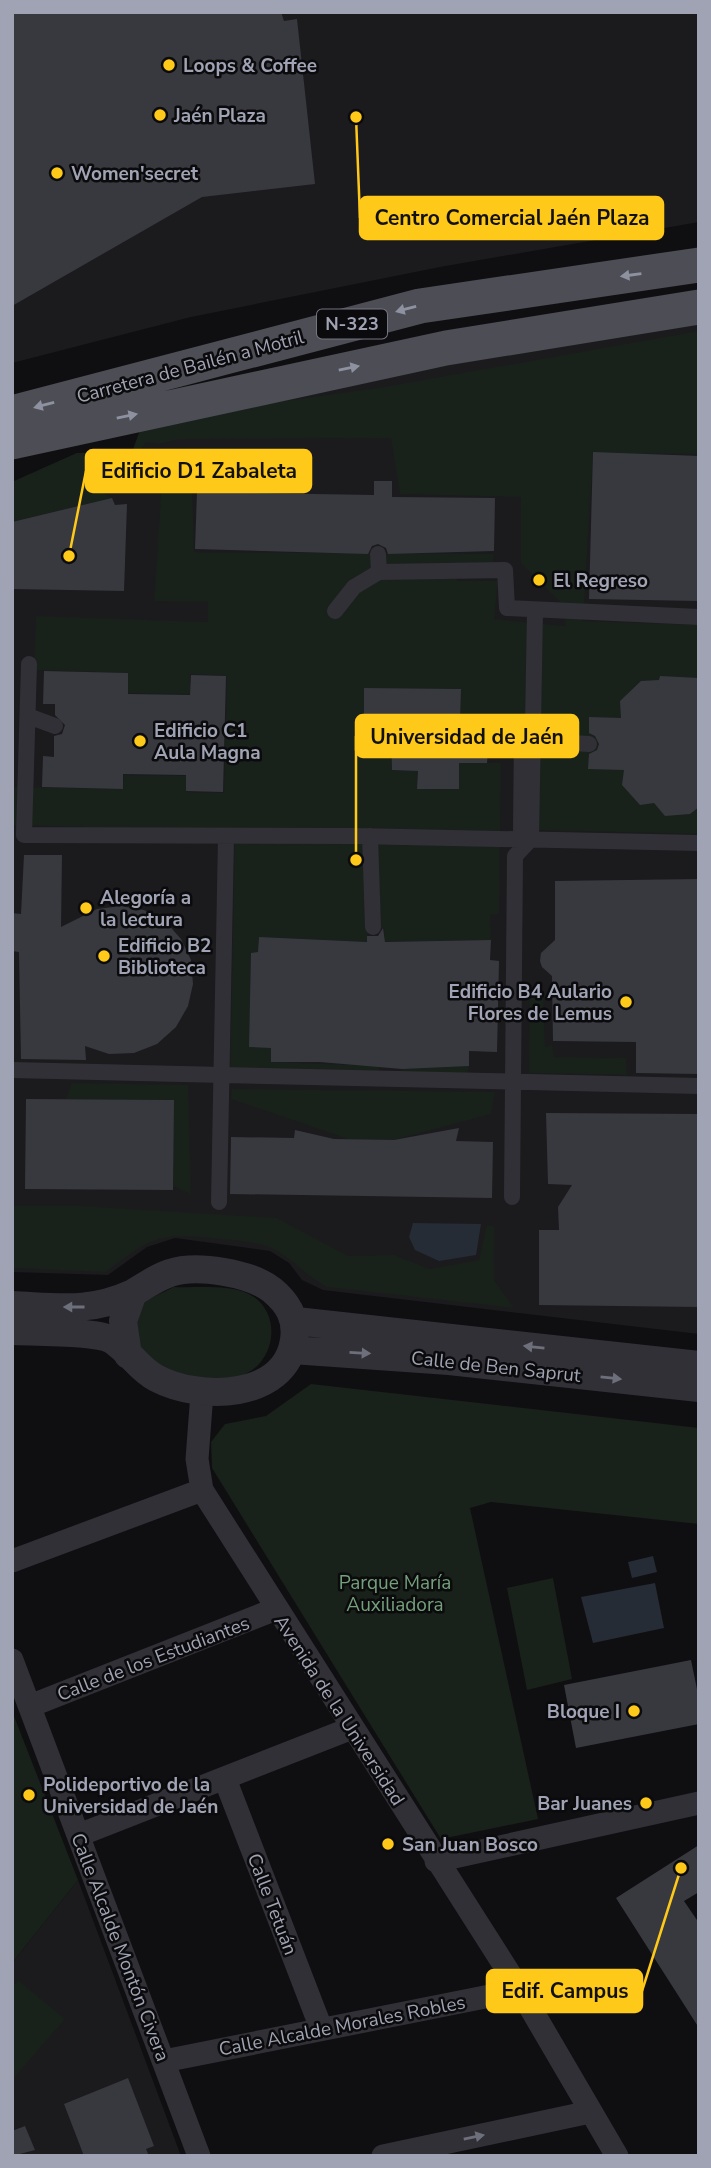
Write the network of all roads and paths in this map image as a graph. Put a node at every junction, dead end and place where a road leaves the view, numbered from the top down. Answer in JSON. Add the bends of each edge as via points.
{"nodes":[{"id":1,"x":699,"y":265,"type":"edge"},
{"id":2,"x":699,"y":307,"type":"edge"},
{"id":3,"x":12,"y":413,"type":"edge"},
{"id":4,"x":12,"y":442,"type":"edge"},
{"id":5,"x":378,"y":554,"type":"dead end"},
{"id":6,"x":379,"y":572,"type":"junction"},
{"id":7,"x":335,"y":611,"type":"dead end"},
{"id":8,"x":535,"y":611,"type":"junction"},
{"id":9,"x":699,"y":617,"type":"edge"},
{"id":10,"x":29,"y":664,"type":"dead end"},
{"id":11,"x":28,"y":716,"type":"junction"},
{"id":12,"x":55,"y":726,"type":"dead end"},
{"id":13,"x":489,"y":728,"type":"dead end"},
{"id":14,"x":535,"y":741,"type":"junction"},
{"id":15,"x":589,"y":744,"type":"dead end"},
{"id":16,"x":370,"y":836,"type":"junction"},
{"id":17,"x":226,"y":837,"type":"junction"},
{"id":18,"x":526,"y":839,"type":"junction"},
{"id":19,"x":699,"y":842,"type":"edge"},
{"id":20,"x":373,"y":927,"type":"dead end"},
{"id":21,"x":12,"y":1070,"type":"edge"},
{"id":22,"x":222,"y":1074,"type":"junction"},
{"id":23,"x":514,"y":1083,"type":"junction"},
{"id":24,"x":699,"y":1086,"type":"edge"},
{"id":25,"x":512,"y":1197,"type":"dead end"},
{"id":26,"x":219,"y":1202,"type":"dead end"},
{"id":27,"x":133,"y":1293,"type":"junction"},
{"id":28,"x":12,"y":1305,"type":"edge"},
{"id":29,"x":296,"y":1321,"type":"junction"},
{"id":30,"x":12,"y":1331,"type":"edge"},
{"id":31,"x":292,"y":1350,"type":"junction"},
{"id":32,"x":128,"y":1355,"type":"junction"},
{"id":33,"x":699,"y":1365,"type":"edge"},
{"id":34,"x":699,"y":1388,"type":"edge"},
{"id":35,"x":202,"y":1393,"type":"junction"},
{"id":36,"x":202,"y":1490,"type":"junction"},
{"id":37,"x":12,"y":1561,"type":"edge"},
{"id":38,"x":276,"y":1609,"type":"junction"},
{"id":39,"x":12,"y":1660,"type":"edge"},
{"id":40,"x":30,"y":1706,"type":"junction"},
{"id":41,"x":352,"y":1728,"type":"junction"},
{"id":42,"x":225,"y":1779,"type":"junction"},
{"id":43,"x":699,"y":1803,"type":"edge"},
{"id":44,"x":79,"y":1835,"type":"junction"},
{"id":45,"x":436,"y":1861,"type":"junction"},
{"id":46,"x":520,"y":1990,"type":"junction"},
{"id":47,"x":321,"y":2028,"type":"junction"},
{"id":48,"x":164,"y":2061,"type":"junction"},
{"id":49,"x":590,"y":2112,"type":"junction"},
{"id":50,"x":199,"y":2156,"type":"edge"},
{"id":51,"x":383,"y":2156,"type":"edge"},
{"id":52,"x":617,"y":2156,"type":"edge"}],
"edges":[{"from":1,"to":3,"type":"main road","name":"Carretera de Bailén a Motril","number":"N-323","one_way":true,"via":[[419,306]]},
{"from":4,"to":2,"type":"main road","name":"Carretera de Bailén a Motril","number":"N-323","one_way":true,"via":[[446,348]]},
{"from":5,"to":6,"type":"street"},
{"from":6,"to":7,"type":"street","via":[[354,587]]},
{"from":6,"to":8,"type":"street","via":[[505,570],[507,608]]},
{"from":8,"to":9,"type":"street"},
{"from":8,"to":14,"type":"street"},
{"from":10,"to":11,"type":"street"},
{"from":11,"to":12,"type":"street"},
{"from":11,"to":17,"type":"street","via":[[23,835]]},
{"from":13,"to":18,"type":"street","via":[[522,729]]},
{"from":14,"to":15,"type":"street"},
{"from":14,"to":18,"type":"street"},
{"from":16,"to":17,"type":"street"},
{"from":16,"to":18,"type":"street"},
{"from":16,"to":20,"type":"street"},
{"from":17,"to":22,"type":"street"},
{"from":18,"to":19,"type":"street"},
{"from":18,"to":23,"type":"street","via":[[515,856]]},
{"from":21,"to":22,"type":"street"},
{"from":22,"to":23,"type":"street"},
{"from":22,"to":26,"type":"street"},
{"from":23,"to":24,"type":"street"},
{"from":23,"to":25,"type":"street"},
{"from":27,"to":28,"type":"street","one_way":true,"via":[[105,1306]]},
{"from":27,"to":29,"type":"street","via":[[171,1272],[243,1275],[279,1296]]},
{"from":27,"to":32,"type":"street","via":[[123,1321]]},
{"from":29,"to":31,"type":"street"},
{"from":33,"to":29,"type":"street","name":"Calle de Ben Saprut","one_way":true},
{"from":30,"to":32,"type":"street","via":[[99,1337],[112,1340]]},
{"from":31,"to":34,"type":"street","name":"Calle de Ben Saprut","one_way":true,"via":[[449,1361]]},
{"from":31,"to":35,"type":"street","via":[[284,1367],[257,1386]]},
{"from":32,"to":35,"type":"street","via":[[156,1378]]},
{"from":35,"to":36,"type":"street","name":"Avenida de la Universidad","via":[[197,1459]]},
{"from":36,"to":37,"type":"street"},
{"from":36,"to":38,"type":"street","name":"Avenida de la Universidad"},
{"from":38,"to":40,"type":"street","name":"Calle de los Estudiantes"},
{"from":38,"to":41,"type":"street","name":"Avenida de la Universidad"},
{"from":39,"to":40,"type":"street","name":"Calle Alcalde Montón Civera"},
{"from":40,"to":44,"type":"street","name":"Calle Alcalde Montón Civera"},
{"from":41,"to":42,"type":"street"},
{"from":41,"to":45,"type":"street","name":"Avenida de la Universidad"},
{"from":42,"to":44,"type":"street"},
{"from":42,"to":47,"type":"street","name":"Calle Tetuán"},
{"from":43,"to":45,"type":"street"},
{"from":44,"to":48,"type":"street","name":"Calle Alcalde Montón Civera"},
{"from":45,"to":46,"type":"street","name":"Avenida de la Universidad"},
{"from":46,"to":47,"type":"street","name":"Calle Alcalde Morales Robles"},
{"from":46,"to":49,"type":"street","name":"Avenida de la Universidad"},
{"from":47,"to":48,"type":"street","name":"Calle Alcalde Morales Robles"},
{"from":48,"to":50,"type":"street","name":"Calle Alcalde Montón Civera"},
{"from":51,"to":49,"type":"street","one_way":true},
{"from":49,"to":52,"type":"street","name":"Avenida de la Universidad"}]}
